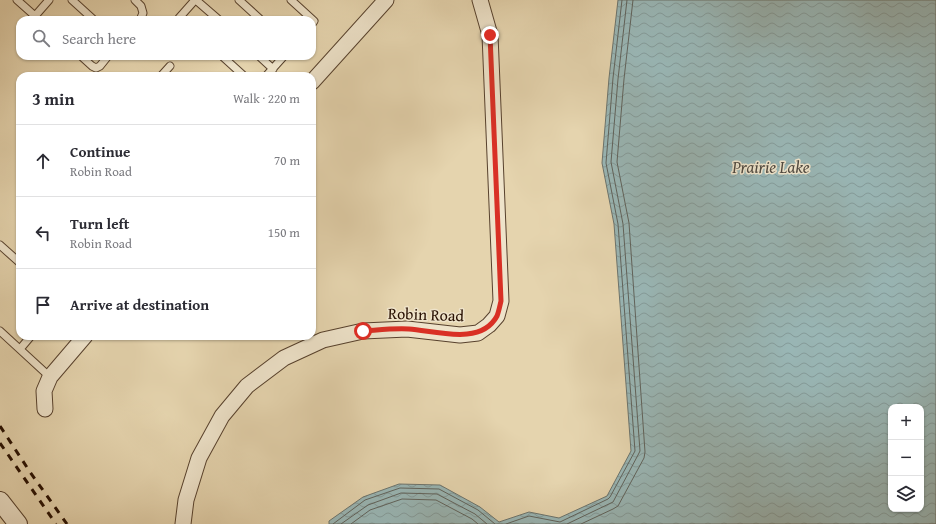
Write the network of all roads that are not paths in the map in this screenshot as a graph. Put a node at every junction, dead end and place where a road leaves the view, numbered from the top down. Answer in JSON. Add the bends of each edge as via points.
{"nodes":[{"id":1,"x":17,"y":0,"type":"edge"},
{"id":2,"x":49,"y":0,"type":"edge"},
{"id":3,"x":72,"y":0,"type":"edge"},
{"id":4,"x":135,"y":0,"type":"edge"},
{"id":5,"x":196,"y":0,"type":"edge"},
{"id":6,"x":239,"y":0,"type":"edge"},
{"id":7,"x":291,"y":0,"type":"edge"},
{"id":8,"x":386,"y":0,"type":"edge"},
{"id":9,"x":480,"y":0,"type":"edge"},
{"id":10,"x":35,"y":16,"type":"edge"},
{"id":11,"x":38,"y":16,"type":"edge"},
{"id":12,"x":90,"y":16,"type":"edge"},
{"id":13,"x":142,"y":16,"type":"edge"},
{"id":14,"x":181,"y":16,"type":"edge"},
{"id":15,"x":214,"y":16,"type":"edge"},
{"id":16,"x":257,"y":16,"type":"edge"},
{"id":17,"x":309,"y":16,"type":"edge"},
{"id":18,"x":85,"y":60,"type":"edge"},
{"id":19,"x":105,"y":60,"type":"edge"},
{"id":20,"x":226,"y":60,"type":"edge"},
{"id":21,"x":263,"y":60,"type":"edge"},
{"id":22,"x":281,"y":60,"type":"edge"},
{"id":23,"x":170,"y":66,"type":"dead end"},
{"id":24,"x":273,"y":69,"type":"junction"},
{"id":25,"x":165,"y":72,"type":"edge"},
{"id":26,"x":240,"y":72,"type":"edge"},
{"id":27,"x":270,"y":72,"type":"edge"},
{"id":28,"x":316,"y":78,"type":"edge"},
{"id":29,"x":0,"y":245,"type":"edge"},
{"id":30,"x":16,"y":259,"type":"edge"},
{"id":31,"x":0,"y":331,"type":"edge"},
{"id":32,"x":28,"y":340,"type":"edge"},
{"id":33,"x":82,"y":340,"type":"edge"},
{"id":34,"x":20,"y":349,"type":"junction"},
{"id":35,"x":50,"y":376,"type":"junction"},
{"id":36,"x":45,"y":409,"type":"dead end"},
{"id":37,"x":0,"y":501,"type":"edge"},
{"id":38,"x":18,"y":524,"type":"edge"},
{"id":39,"x":183,"y":524,"type":"edge"}],
"edges":[{"from":1,"to":10,"type":"lane"},
{"from":2,"to":11,"type":"lane"},
{"from":3,"to":12,"type":"lane"},
{"from":4,"to":13,"type":"lane","via":[[143,13]]},
{"from":5,"to":14,"type":"lane"},
{"from":5,"to":15,"type":"lane"},
{"from":6,"to":16,"type":"lane"},
{"from":7,"to":17,"type":"lane"},
{"from":8,"to":28,"type":"street"},
{"from":9,"to":39,"type":"street","name":"Robin Road","via":[[490,35],[501,301],[497,316],[478,333],[460,335],[407,329],[363,331],[323,340],[284,358],[247,386],[222,416],[199,458],[186,500]]},
{"from":18,"to":19,"type":"lane","via":[[96,68]]},
{"from":20,"to":26,"type":"lane"},
{"from":21,"to":24,"type":"lane"},
{"from":22,"to":24,"type":"lane"},
{"from":23,"to":25,"type":"lane"},
{"from":24,"to":27,"type":"lane"},
{"from":29,"to":30,"type":"lane"},
{"from":31,"to":34,"type":"lane"},
{"from":32,"to":34,"type":"lane"},
{"from":33,"to":35,"type":"street"},
{"from":34,"to":35,"type":"lane"},
{"from":35,"to":36,"type":"street","via":[[44,391]]},
{"from":37,"to":38,"type":"street"}]}
